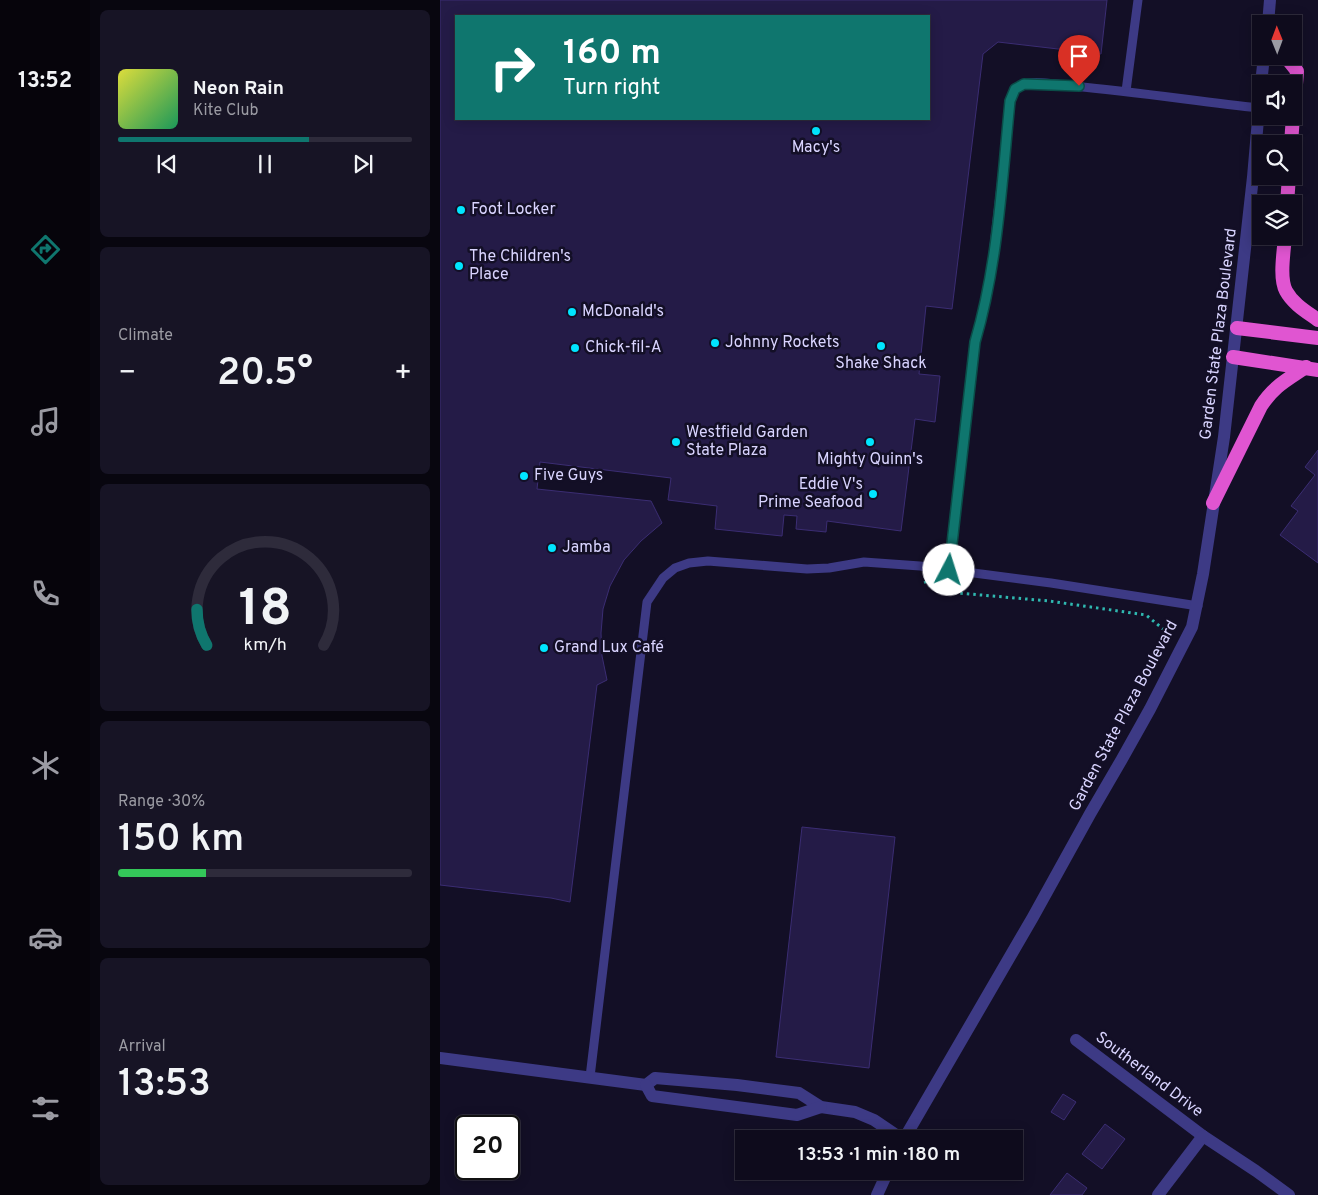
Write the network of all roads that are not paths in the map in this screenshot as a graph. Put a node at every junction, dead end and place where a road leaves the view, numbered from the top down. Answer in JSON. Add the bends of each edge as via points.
{"nodes":[{"id":1,"x":1138,"y":0,"type":"edge"},
{"id":2,"x":1270,"y":0,"type":"edge"},
{"id":3,"x":1269,"y":15,"type":"edge"},
{"id":4,"x":1126,"y":91,"type":"junction"},
{"id":5,"x":1252,"y":107,"type":"edge"},
{"id":6,"x":1258,"y":125,"type":"edge"},
{"id":7,"x":1284,"y":245,"type":"edge"},
{"id":8,"x":1318,"y":320,"type":"edge"},
{"id":9,"x":1237,"y":328,"type":"junction"},
{"id":10,"x":1318,"y":338,"type":"edge"},
{"id":11,"x":1233,"y":357,"type":"junction"},
{"id":12,"x":1312,"y":368,"type":"edge"},
{"id":13,"x":1213,"y":503,"type":"junction"},
{"id":14,"x":949,"y":570,"type":"junction"},
{"id":15,"x":1198,"y":606,"type":"junction"},
{"id":16,"x":1076,"y":1040,"type":"dead end"},
{"id":17,"x":440,"y":1058,"type":"edge"},
{"id":18,"x":590,"y":1076,"type":"junction"},
{"id":19,"x":646,"y":1085,"type":"junction"},
{"id":20,"x":821,"y":1107,"type":"junction"},
{"id":21,"x":889,"y":1130,"type":"edge"},
{"id":22,"x":908,"y":1130,"type":"edge"},
{"id":23,"x":1202,"y":1136,"type":"junction"},
{"id":24,"x":884,"y":1180,"type":"edge"},
{"id":25,"x":876,"y":1195,"type":"edge"},
{"id":26,"x":1158,"y":1195,"type":"edge"},
{"id":27,"x":1289,"y":1195,"type":"edge"}],
"edges":[{"from":1,"to":4,"type":"lane"},
{"from":2,"to":3,"type":"street"},
{"from":4,"to":5,"type":"lane"},
{"from":4,"to":14,"type":"lane","via":[[1024,84],[1015,89],[1010,101],[990,280],[975,342]]},
{"from":6,"to":9,"type":"street","name":"Garden State Plaza Boulevard"},
{"from":7,"to":8,"type":"highway","via":[[1282,273],[1285,290],[1296,304]]},
{"from":9,"to":10,"type":"highway"},
{"from":9,"to":11,"type":"street","name":"Garden State Plaza Boulevard"},
{"from":11,"to":12,"type":"highway"},
{"from":11,"to":13,"type":"street","name":"Garden State Plaza Boulevard"},
{"from":12,"to":13,"type":"highway","via":[[1269,393]]},
{"from":13,"to":15,"type":"street","name":"Garden State Plaza Boulevard"},
{"from":14,"to":15,"type":"lane"},
{"from":14,"to":18,"type":"lane","via":[[864,562],[807,569],[708,561],[689,563],[663,578],[647,602]]},
{"from":15,"to":22,"type":"street","name":"Garden State Plaza Boulevard","via":[[1192,627],[1150,709]]},
{"from":16,"to":23,"type":"street","name":"Southerland Drive"},
{"from":17,"to":18,"type":"street","name":"Garden State Plaza Boulevard"},
{"from":18,"to":19,"type":"street","name":"Garden State Plaza Boulevard"},
{"from":19,"to":20,"type":"street","name":"Garden State Plaza Boulevard","via":[[655,1078],[736,1085],[799,1093]]},
{"from":19,"to":20,"type":"street","name":"Garden State Plaza Boulevard","via":[[652,1096],[797,1115]]},
{"from":20,"to":21,"type":"street","name":"Garden State Plaza Boulevard","via":[[855,1112]]},
{"from":23,"to":26,"type":"street"},
{"from":23,"to":27,"type":"street","name":"Southerland Drive"},
{"from":24,"to":25,"type":"street"}]}
